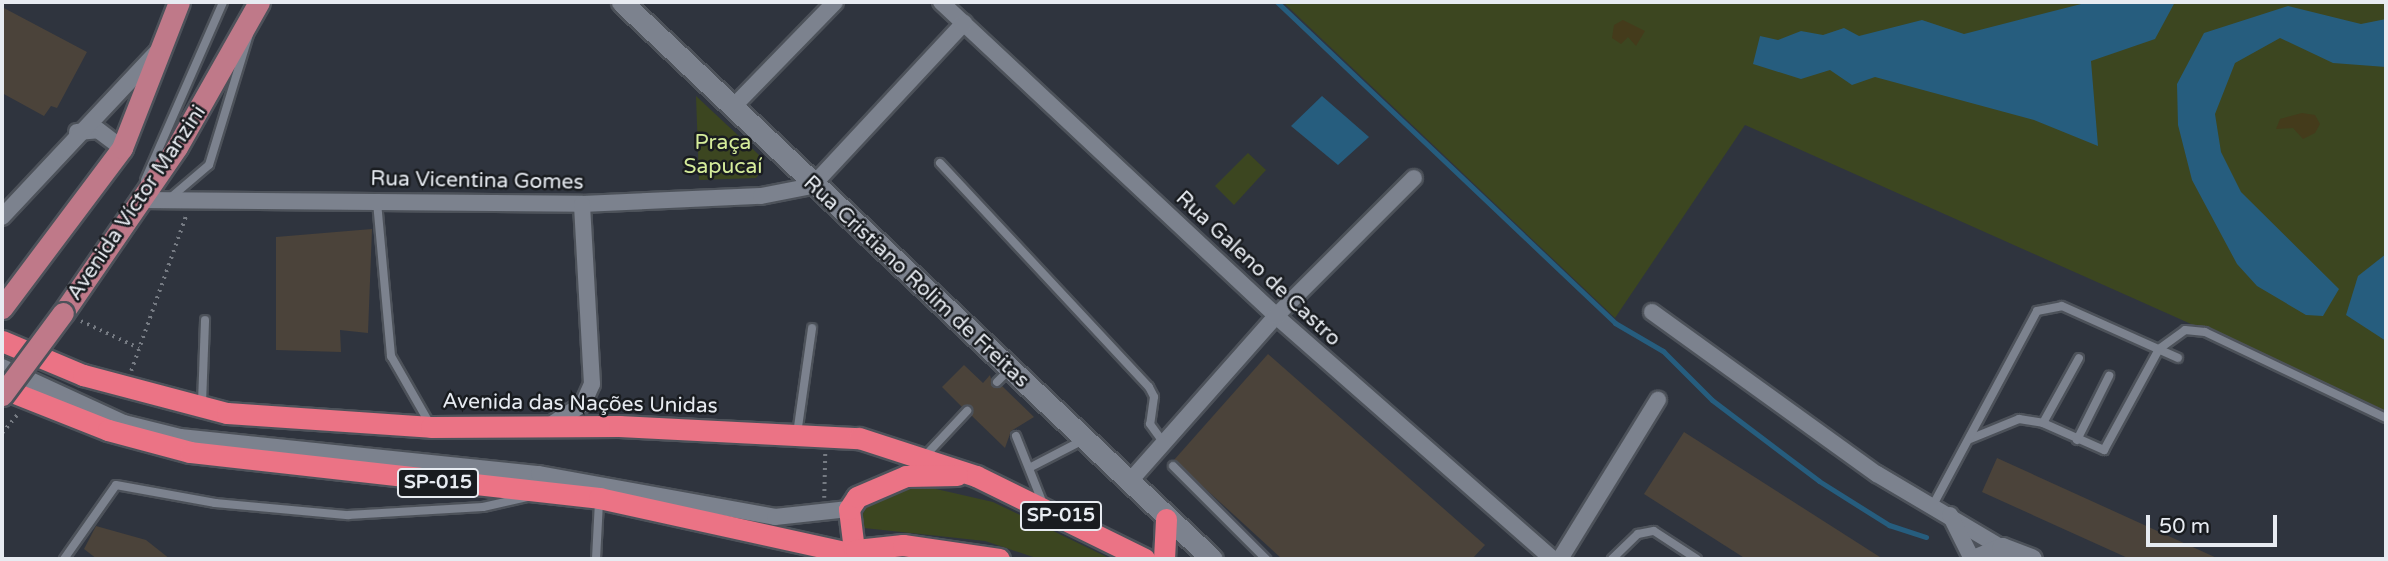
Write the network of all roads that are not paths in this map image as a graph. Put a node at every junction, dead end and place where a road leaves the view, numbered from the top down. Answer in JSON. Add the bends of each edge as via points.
{"nodes":[{"id":1,"x":179,"y":2,"type":"edge"},
{"id":2,"x":223,"y":2,"type":"edge"},
{"id":3,"x":835,"y":2,"type":"edge"},
{"id":4,"x":941,"y":2,"type":"edge"},
{"id":5,"x":632,"y":5,"type":"edge"},
{"id":6,"x":256,"y":7,"type":"edge"},
{"id":7,"x":964,"y":23,"type":"junction"},
{"id":8,"x":162,"y":46,"type":"junction"},
{"id":9,"x":733,"y":107,"type":"junction"},
{"id":10,"x":77,"y":132,"type":"junction"},
{"id":11,"x":122,"y":148,"type":"junction"},
{"id":12,"x":940,"y":163,"type":"dead end"},
{"id":13,"x":1414,"y":178,"type":"dead end"},
{"id":14,"x":813,"y":186,"type":"junction"},
{"id":15,"x":169,"y":199,"type":"junction"},
{"id":16,"x":140,"y":200,"type":"junction"},
{"id":17,"x":377,"y":201,"type":"junction"},
{"id":18,"x":582,"y":204,"type":"junction"},
{"id":19,"x":2,"y":218,"type":"edge"},
{"id":20,"x":7,"y":301,"type":"edge"},
{"id":21,"x":1652,"y":312,"type":"dead end"},
{"id":22,"x":1276,"y":316,"type":"junction"},
{"id":23,"x":205,"y":320,"type":"dead end"},
{"id":24,"x":812,"y":328,"type":"dead end"},
{"id":25,"x":2,"y":341,"type":"edge"},
{"id":26,"x":2159,"y":349,"type":"junction"},
{"id":27,"x":2080,"y":358,"type":"dead end"},
{"id":28,"x":2178,"y":358,"type":"dead end"},
{"id":29,"x":2,"y":367,"type":"edge"},
{"id":30,"x":2109,"y":376,"type":"dead end"},
{"id":31,"x":2,"y":388,"type":"edge"},
{"id":32,"x":2,"y":395,"type":"edge"},
{"id":33,"x":1658,"y":400,"type":"dead end"},
{"id":34,"x":202,"y":406,"type":"junction"},
{"id":35,"x":967,"y":411,"type":"dead end"},
{"id":36,"x":2386,"y":418,"type":"edge"},
{"id":37,"x":2043,"y":422,"type":"junction"},
{"id":38,"x":549,"y":426,"type":"junction"},
{"id":39,"x":432,"y":427,"type":"junction"},
{"id":40,"x":797,"y":433,"type":"junction"},
{"id":41,"x":1016,"y":436,"type":"dead end"},
{"id":42,"x":1085,"y":439,"type":"junction"},
{"id":43,"x":1970,"y":439,"type":"junction"},
{"id":44,"x":2077,"y":440,"type":"junction"},
{"id":45,"x":1164,"y":443,"type":"junction"},
{"id":46,"x":925,"y":456,"type":"junction"},
{"id":47,"x":1033,"y":466,"type":"junction"},
{"id":48,"x":1173,"y":466,"type":"dead end"},
{"id":49,"x":976,"y":476,"type":"junction"},
{"id":50,"x":1130,"y":481,"type":"junction"},
{"id":51,"x":537,"y":495,"type":"junction"},
{"id":52,"x":599,"y":498,"type":"junction"},
{"id":53,"x":1934,"y":505,"type":"junction"},
{"id":54,"x":1044,"y":507,"type":"junction"},
{"id":55,"x":849,"y":509,"type":"junction"},
{"id":56,"x":1950,"y":514,"type":"junction"},
{"id":57,"x":1166,"y":519,"type":"junction"},
{"id":58,"x":854,"y":550,"type":"junction"},
{"id":59,"x":2016,"y":554,"type":"edge"},
{"id":60,"x":64,"y":559,"type":"edge"},
{"id":61,"x":596,"y":559,"type":"edge"},
{"id":62,"x":876,"y":559,"type":"edge"},
{"id":63,"x":999,"y":559,"type":"edge"},
{"id":64,"x":1145,"y":559,"type":"edge"},
{"id":65,"x":1164,"y":559,"type":"edge"},
{"id":66,"x":1212,"y":559,"type":"edge"},
{"id":67,"x":1266,"y":559,"type":"edge"},
{"id":68,"x":1553,"y":559,"type":"edge"},
{"id":69,"x":1560,"y":559,"type":"edge"},
{"id":70,"x":1612,"y":559,"type":"edge"},
{"id":71,"x":1697,"y":559,"type":"edge"},
{"id":72,"x":1974,"y":559,"type":"edge"}],
"edges":[{"from":1,"to":8,"type":"main road","name":"Avenida Víctor Manzini"},
{"from":2,"to":16,"type":"lane","via":[[150,163]]},
{"from":3,"to":9,"type":"street"},
{"from":4,"to":7,"type":"street","name":"Rua Galeno de Castro"},
{"from":5,"to":9,"type":"street","name":"Rua Cristiano Rolim de Freitas"},
{"from":6,"to":15,"type":"lane","via":[[230,111],[209,165]]},
{"from":6,"to":16,"type":"main road","name":"Avenida Víctor Manzini","via":[[204,105]]},
{"from":7,"to":14,"type":"street"},
{"from":7,"to":22,"type":"street","name":"Rua Galeno de Castro"},
{"from":8,"to":10,"type":"street","name":"Avenida Víctor Manzini"},
{"from":8,"to":11,"type":"main road","name":"Avenida Víctor Manzini"},
{"from":9,"to":14,"type":"street","name":"Rua Cristiano Rolim de Freitas"},
{"from":10,"to":11,"type":"street","name":"Avenida Víctor Manzini","via":[[98,131]]},
{"from":10,"to":19,"type":"street","name":"Avenida Víctor Manzini"},
{"from":11,"to":20,"type":"main road","name":"Avenida Víctor Manzini"},
{"from":12,"to":45,"type":"lane","via":[[1149,387],[1154,397],[1150,424]]},
{"from":13,"to":22,"type":"street"},
{"from":14,"to":18,"type":"street","name":"Rua Vicentina Gomes","via":[[761,196]]},
{"from":14,"to":42,"type":"street","name":"Rua Cristiano Rolim de Freitas","via":[[1004,375]]},
{"from":15,"to":16,"type":"street","name":"Rua Vicentina Gomes"},
{"from":15,"to":17,"type":"street","name":"Rua Vicentina Gomes"},
{"from":16,"to":32,"type":"main road","name":"Avenida Víctor Manzini","bridge":true},
{"from":17,"to":18,"type":"street","name":"Rua Vicentina Gomes"},
{"from":17,"to":39,"type":"lane","via":[[391,356]]},
{"from":18,"to":38,"type":"street","via":[[592,384],[583,404]]},
{"from":21,"to":53,"type":"street","via":[[1877,474]]},
{"from":22,"to":45,"type":"street"},
{"from":22,"to":68,"type":"street","name":"Rua Galeno de Castro"},
{"from":23,"to":34,"type":"lane"},
{"from":24,"to":40,"type":"lane"},
{"from":25,"to":34,"type":"highway","name":"Avenida das Nações Unidas","number":"SP-015","via":[[126,386]]},
{"from":26,"to":28,"type":"lane"},
{"from":26,"to":36,"type":"lane","via":[[2185,330],[2205,332]]},
{"from":26,"to":43,"type":"lane","via":[[2047,306],[2037,311]]},
{"from":26,"to":44,"type":"lane","via":[[2106,449]]},
{"from":27,"to":37,"type":"lane"},
{"from":29,"to":55,"type":"street","via":[[124,424],[180,437],[538,474],[763,516]]},
{"from":30,"to":44,"type":"lane"},
{"from":31,"to":51,"type":"highway","number":"SP-015","via":[[190,452]]},
{"from":33,"to":69,"type":"street"},
{"from":34,"to":39,"type":"highway","name":"Avenida das Nações Unidas","number":"SP-015","via":[[318,422]]},
{"from":35,"to":46,"type":"lane"},
{"from":37,"to":43,"type":"lane","via":[[2019,419]]},
{"from":37,"to":44,"type":"lane"},
{"from":38,"to":39,"type":"highway","name":"Avenida das Nações Unidas","number":"SP-015"},
{"from":38,"to":40,"type":"highway","name":"Avenida das Nações Unidas","number":"SP-015"},
{"from":40,"to":46,"type":"highway","name":"Avenida das Nações Unidas","number":"SP-015"},
{"from":41,"to":47,"type":"lane"},
{"from":42,"to":47,"type":"lane"},
{"from":42,"to":50,"type":"street","name":"Rua Cristiano Rolim de Freitas"},
{"from":43,"to":53,"type":"lane"},
{"from":45,"to":50,"type":"street"},
{"from":46,"to":49,"type":"highway","name":"Avenida das Nações Unidas","number":"SP-015"},
{"from":47,"to":54,"type":"lane"},
{"from":48,"to":67,"type":"lane"},
{"from":49,"to":54,"type":"highway","name":"Avenida das Nações Unidas","number":"SP-015"},
{"from":49,"to":55,"type":"highway","via":[[906,475],[879,484]]},
{"from":50,"to":57,"type":"street","name":"Rua Cristiano Rolim de Freitas"},
{"from":51,"to":52,"type":"highway","number":"SP-015"},
{"from":51,"to":60,"type":"lane","via":[[483,507],[348,515],[215,503],[116,485]]},
{"from":52,"to":58,"type":"highway","number":"SP-015"},
{"from":52,"to":61,"type":"lane"},
{"from":53,"to":56,"type":"street"},
{"from":54,"to":64,"type":"highway","name":"Avenida das Nações Unidas","number":"SP-015"},
{"from":55,"to":58,"type":"highway"},
{"from":56,"to":59,"type":"street"},
{"from":56,"to":72,"type":"street"},
{"from":57,"to":65,"type":"highway"},
{"from":57,"to":66,"type":"street","name":"Rua Cristiano Rolim de Freitas"},
{"from":58,"to":62,"type":"highway","number":"SP-015"},
{"from":58,"to":63,"type":"highway","via":[[903,545]]},
{"from":59,"to":72,"type":"street"},
{"from":70,"to":71,"type":"lane","via":[[1638,534],[1654,531]]}]}
